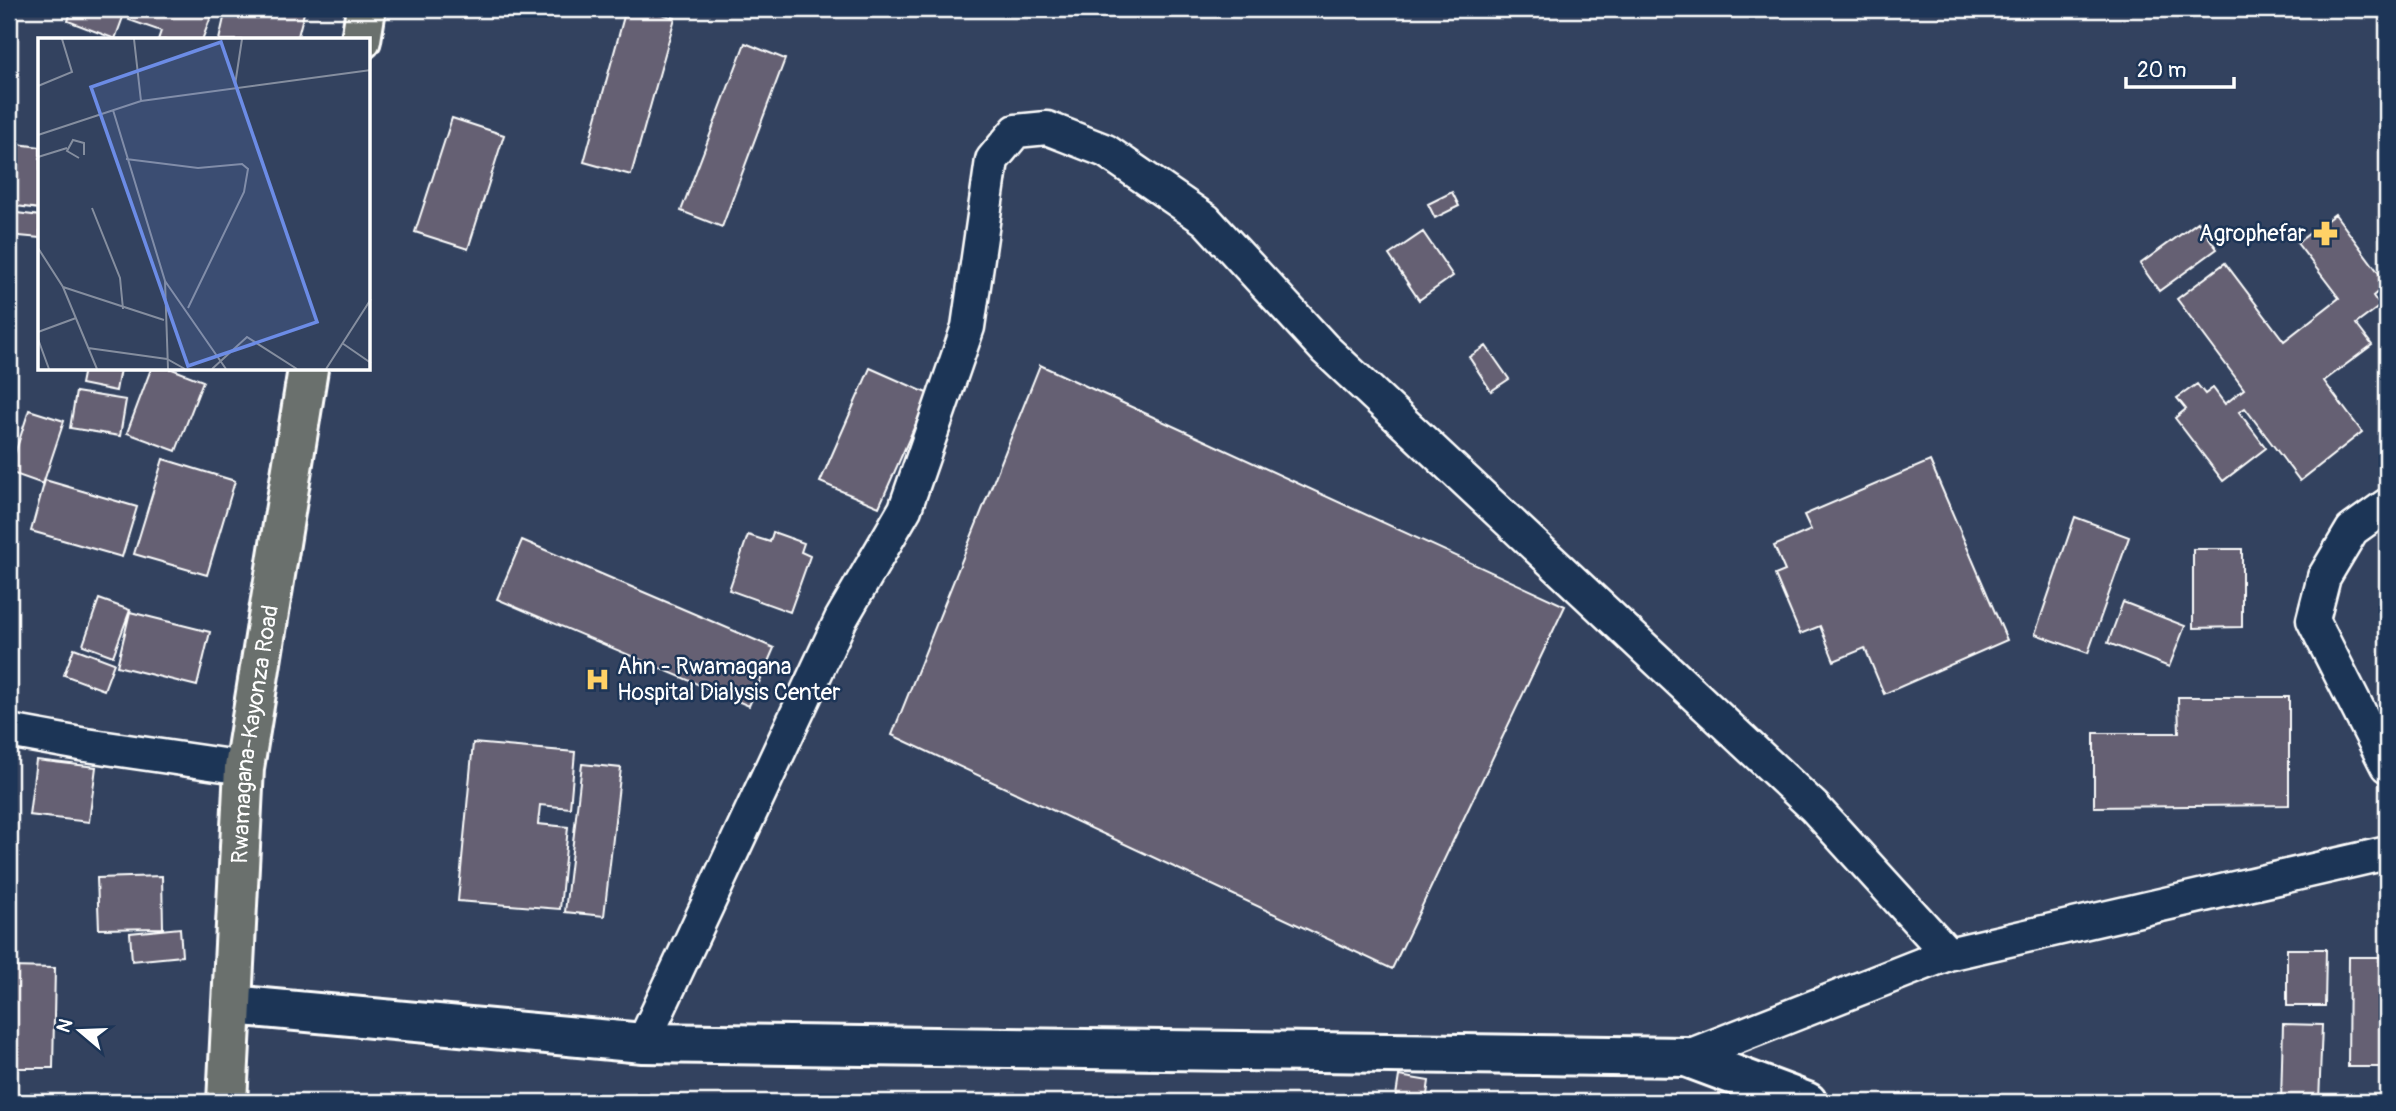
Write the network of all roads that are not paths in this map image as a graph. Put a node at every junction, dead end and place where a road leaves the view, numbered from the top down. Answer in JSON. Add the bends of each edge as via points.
{"nodes":[{"id":1,"x":366,"y":9,"type":"edge"},
{"id":2,"x":361,"y":38,"type":"edge"},
{"id":3,"x":308,"y":371,"type":"edge"},
{"id":4,"x":2387,"y":505,"type":"edge"},
{"id":5,"x":9,"y":731,"type":"edge"},
{"id":6,"x":2387,"y":766,"type":"edge"},
{"id":7,"x":244,"y":768,"type":"junction"},
{"id":8,"x":2387,"y":853,"type":"edge"},
{"id":9,"x":1948,"y":954,"type":"junction"},
{"id":10,"x":232,"y":1005,"type":"junction"},
{"id":11,"x":643,"y":1043,"type":"junction"},
{"id":12,"x":1686,"y":1057,"type":"junction"},
{"id":13,"x":227,"y":1102,"type":"edge"},
{"id":14,"x":1807,"y":1102,"type":"edge"}],
"edges":[{"from":1,"to":2,"type":"highway"},
{"from":3,"to":7,"type":"highway","name":"Rwamagana-Kayonza Road"},
{"from":4,"to":6,"type":"street","via":[[2352,530],[2325,577],[2313,620]]},
{"from":5,"to":7,"type":"street"},
{"from":7,"to":10,"type":"highway","name":"Rwamagana-Kayonza Road"},
{"from":8,"to":9,"type":"street"},
{"from":9,"to":11,"type":"street","via":[[1814,807],[1325,349],[1206,220],[1106,151],[1047,128],[1016,131],[992,160],[968,327],[905,509],[841,619]]},
{"from":9,"to":12,"type":"street"},
{"from":10,"to":11,"type":"main road"},
{"from":10,"to":13,"type":"highway","name":"Rwamagana-Kayonza Road"},
{"from":11,"to":12,"type":"main road"},
{"from":12,"to":14,"type":"main road"}]}
